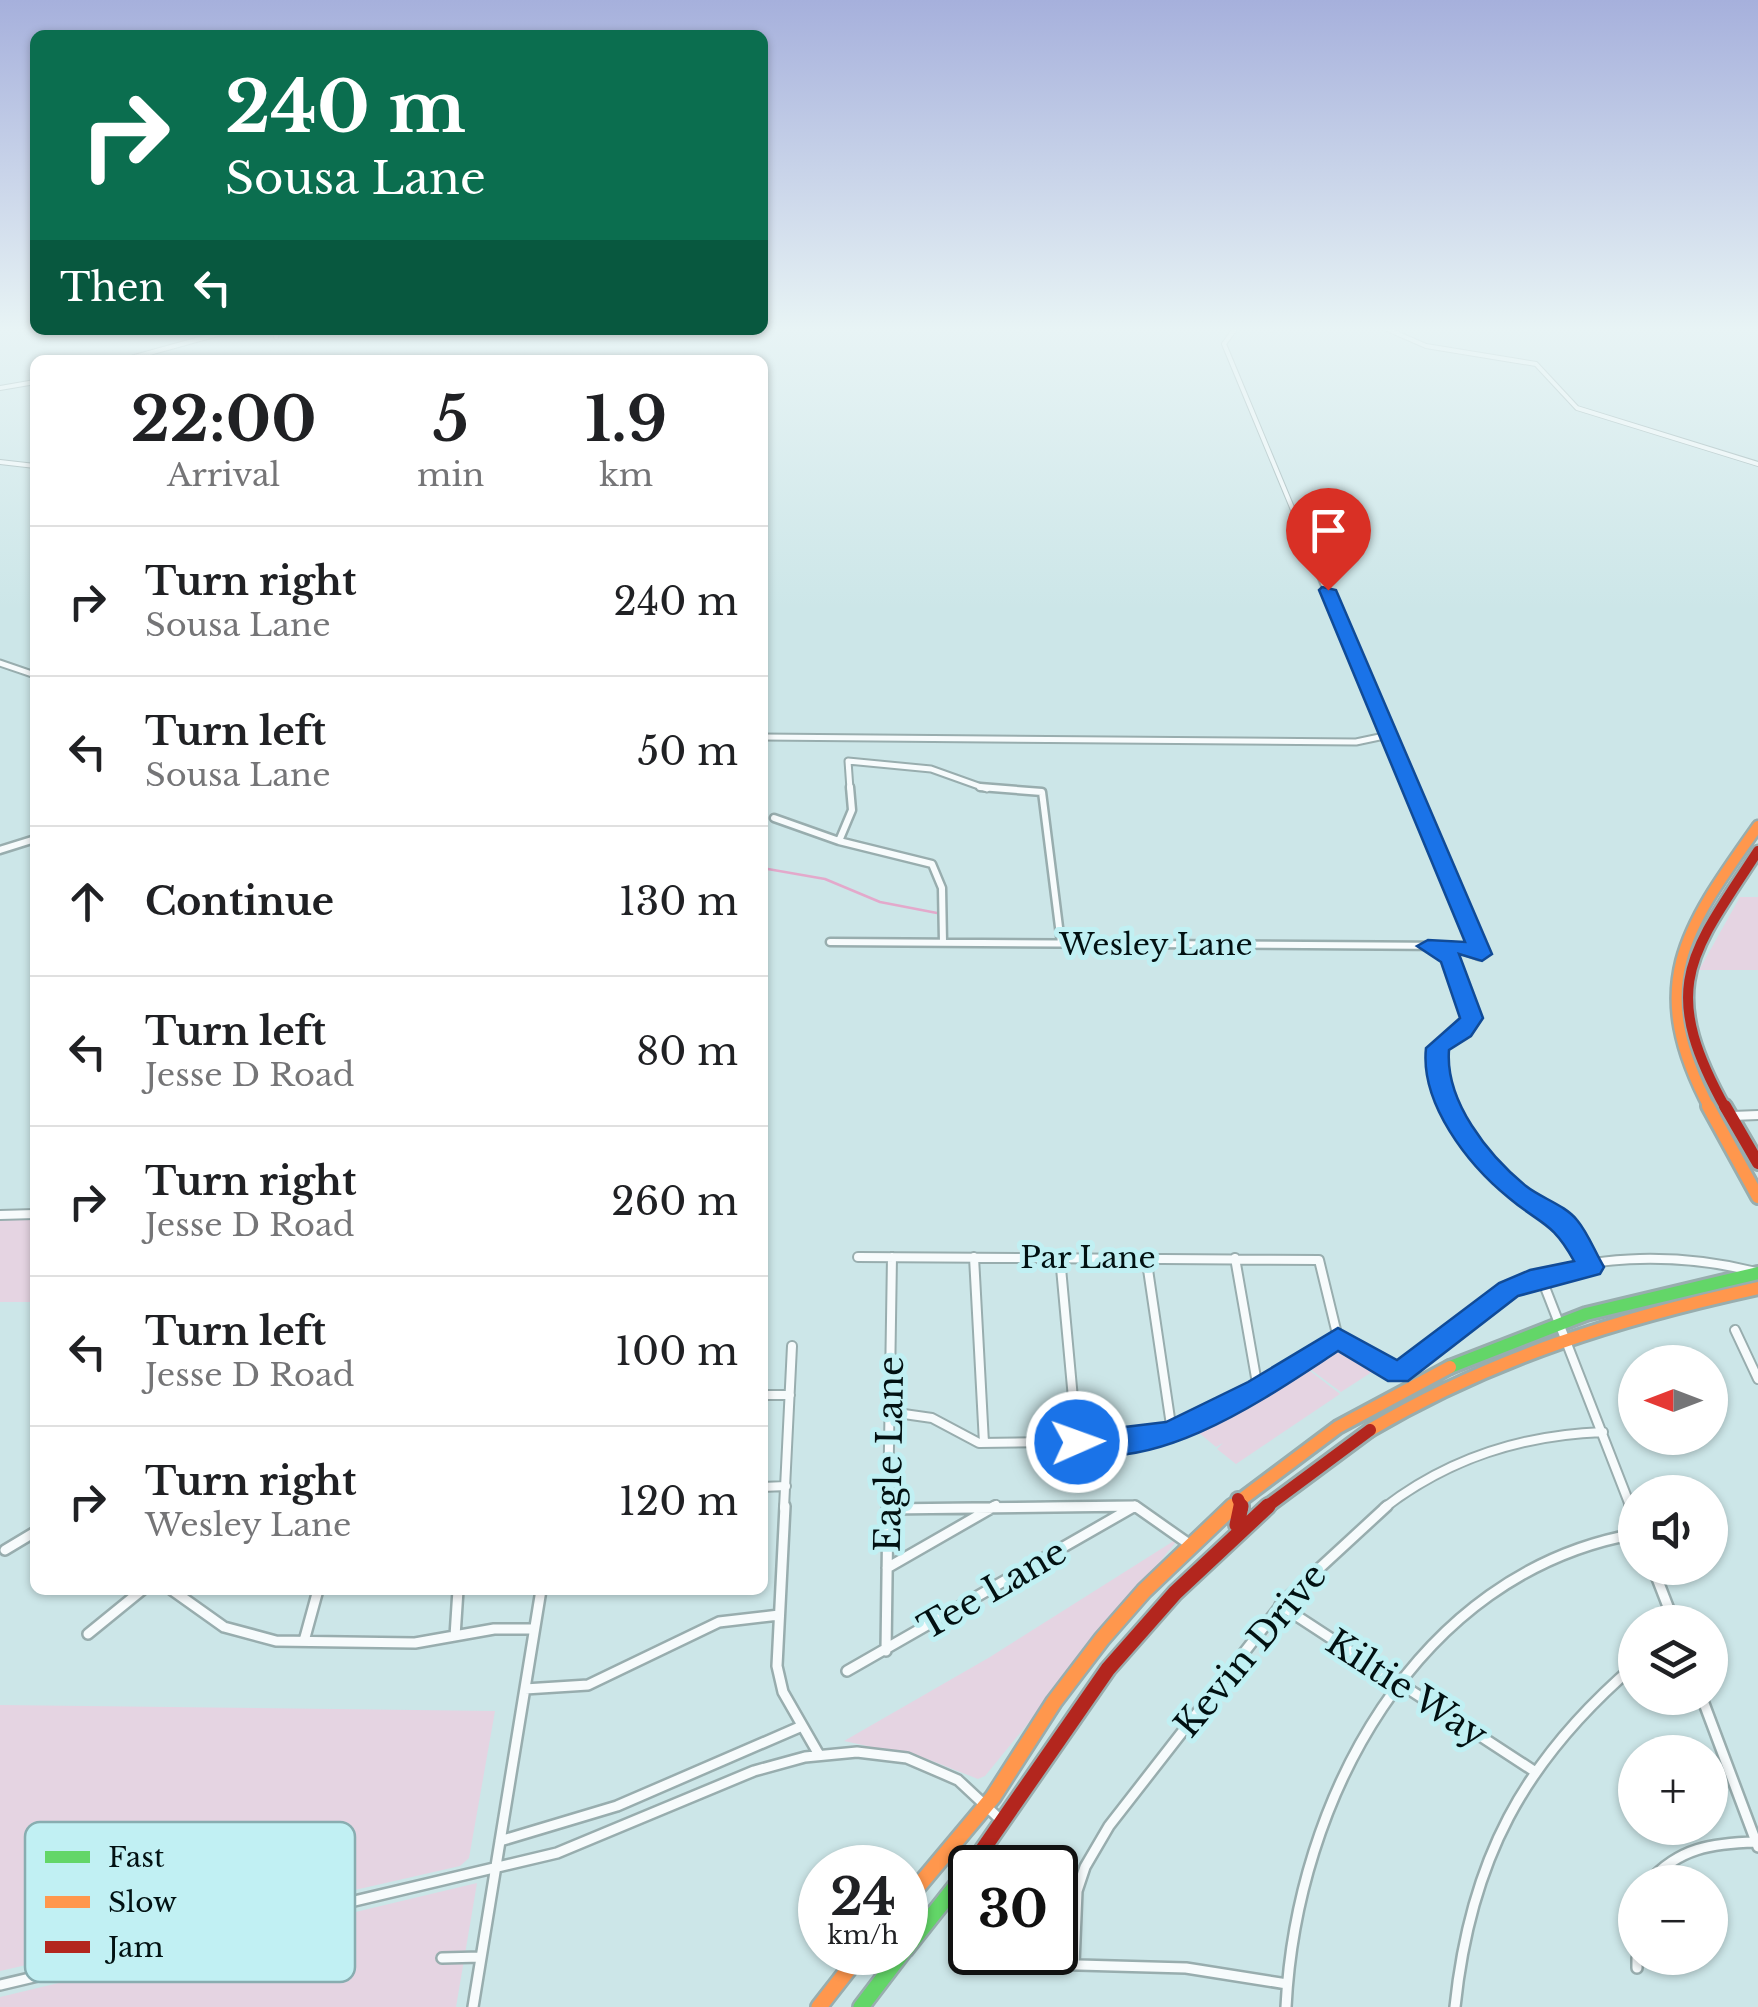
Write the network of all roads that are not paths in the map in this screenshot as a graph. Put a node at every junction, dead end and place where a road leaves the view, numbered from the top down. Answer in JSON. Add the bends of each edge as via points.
{"nodes":[{"id":1,"x":1253,"y":423,"type":"edge"},
{"id":2,"x":1625,"y":423,"type":"edge"},
{"id":3,"x":0,"y":462,"type":"edge"},
{"id":4,"x":1758,"y":464,"type":"edge"},
{"id":5,"x":30,"y":465,"type":"edge"},
{"id":6,"x":0,"y":663,"type":"edge"},
{"id":7,"x":30,"y":673,"type":"edge"},
{"id":8,"x":1389,"y":735,"type":"junction"},
{"id":9,"x":768,"y":738,"type":"edge"},
{"id":10,"x":774,"y":818,"type":"dead end"},
{"id":11,"x":1758,"y":826,"type":"edge"},
{"id":12,"x":30,"y":841,"type":"edge"},
{"id":13,"x":840,"y":841,"type":"junction"},
{"id":14,"x":0,"y":850,"type":"edge"},
{"id":15,"x":1758,"y":851,"type":"edge"},
{"id":16,"x":830,"y":942,"type":"dead end"},
{"id":17,"x":944,"y":942,"type":"junction"},
{"id":18,"x":1061,"y":943,"type":"junction"},
{"id":19,"x":1428,"y":946,"type":"junction"},
{"id":20,"x":1479,"y":956,"type":"joint"},
{"id":21,"x":1758,"y":1115,"type":"edge"},
{"id":22,"x":1732,"y":1116,"type":"junction"},
{"id":23,"x":1758,"y":1163,"type":"edge"},
{"id":24,"x":1758,"y":1198,"type":"edge"},
{"id":25,"x":30,"y":1214,"type":"edge"},
{"id":26,"x":0,"y":1215,"type":"edge"},
{"id":27,"x":1146,"y":1256,"type":"junction"},
{"id":28,"x":858,"y":1257,"type":"dead end"},
{"id":29,"x":892,"y":1257,"type":"junction"},
{"id":30,"x":974,"y":1257,"type":"junction"},
{"id":31,"x":1060,"y":1257,"type":"junction"},
{"id":32,"x":1234,"y":1258,"type":"junction"},
{"id":33,"x":1590,"y":1267,"type":"junction"},
{"id":34,"x":1758,"y":1273,"type":"edge"},
{"id":35,"x":1541,"y":1277,"type":"junction"},
{"id":36,"x":1758,"y":1288,"type":"edge"},
{"id":37,"x":1560,"y":1320,"type":"junction"},
{"id":38,"x":1735,"y":1330,"type":"dead end"},
{"id":39,"x":1566,"y":1336,"type":"junction"},
{"id":40,"x":1338,"y":1338,"type":"junction"},
{"id":41,"x":792,"y":1346,"type":"dead end"},
{"id":42,"x":1758,"y":1380,"type":"edge"},
{"id":43,"x":1258,"y":1389,"type":"junction"},
{"id":44,"x":768,"y":1395,"type":"edge"},
{"id":45,"x":790,"y":1395,"type":"junction"},
{"id":46,"x":890,"y":1412,"type":"junction"},
{"id":47,"x":1172,"y":1432,"type":"junction"},
{"id":48,"x":1602,"y":1432,"type":"junction"},
{"id":49,"x":1077,"y":1442,"type":"junction"},
{"id":50,"x":984,"y":1443,"type":"junction"},
{"id":51,"x":1618,"y":1475,"type":"edge"},
{"id":52,"x":768,"y":1486,"type":"edge"},
{"id":53,"x":786,"y":1486,"type":"junction"},
{"id":54,"x":1238,"y":1499,"type":"junction"},
{"id":55,"x":997,"y":1504,"type":"junction"},
{"id":56,"x":1135,"y":1506,"type":"junction"},
{"id":57,"x":886,"y":1508,"type":"junction"},
{"id":58,"x":1235,"y":1530,"type":"junction"},
{"id":59,"x":30,"y":1535,"type":"edge"},
{"id":60,"x":1618,"y":1536,"type":"edge"},
{"id":61,"x":1189,"y":1544,"type":"junction"},
{"id":62,"x":5,"y":1550,"type":"dead end"},
{"id":63,"x":887,"y":1568,"type":"junction"},
{"id":64,"x":136,"y":1595,"type":"edge"},
{"id":65,"x":180,"y":1595,"type":"edge"},
{"id":66,"x":317,"y":1595,"type":"edge"},
{"id":67,"x":458,"y":1595,"type":"edge"},
{"id":68,"x":540,"y":1595,"type":"edge"},
{"id":69,"x":1280,"y":1605,"type":"junction"},
{"id":70,"x":780,"y":1615,"type":"junction"},
{"id":71,"x":534,"y":1629,"type":"junction"},
{"id":72,"x":88,"y":1634,"type":"dead end"},
{"id":73,"x":455,"y":1636,"type":"junction"},
{"id":74,"x":304,"y":1642,"type":"junction"},
{"id":75,"x":886,"y":1651,"type":"junction"},
{"id":76,"x":847,"y":1670,"type":"dead end"},
{"id":77,"x":1618,"y":1682,"type":"edge"},
{"id":78,"x":1402,"y":1685,"type":"junction"},
{"id":79,"x":524,"y":1689,"type":"junction"},
{"id":80,"x":1708,"y":1715,"type":"edge"},
{"id":81,"x":802,"y":1726,"type":"junction"},
{"id":82,"x":818,"y":1754,"type":"junction"},
{"id":83,"x":1534,"y":1771,"type":"junction"},
{"id":84,"x":985,"y":1808,"type":"junction"},
{"id":85,"x":1005,"y":1824,"type":"junction"},
{"id":86,"x":500,"y":1841,"type":"junction"},
{"id":87,"x":988,"y":1845,"type":"edge"},
{"id":88,"x":1757,"y":1845,"type":"edge"},
{"id":89,"x":1665,"y":1865,"type":"edge"},
{"id":90,"x":495,"y":1868,"type":"junction"},
{"id":91,"x":928,"y":1875,"type":"edge"},
{"id":92,"x":1078,"y":1887,"type":"edge"},
{"id":93,"x":948,"y":1896,"type":"edge"},
{"id":94,"x":355,"y":1901,"type":"edge"},
{"id":95,"x":928,"y":1921,"type":"edge"},
{"id":96,"x":481,"y":1957,"type":"junction"},
{"id":97,"x":442,"y":1958,"type":"dead end"},
{"id":98,"x":1078,"y":1964,"type":"edge"},
{"id":99,"x":844,"y":1975,"type":"edge"},
{"id":100,"x":886,"y":1975,"type":"edge"},
{"id":101,"x":25,"y":1979,"type":"edge"},
{"id":102,"x":1286,"y":1984,"type":"junction"},
{"id":103,"x":0,"y":1985,"type":"edge"},
{"id":104,"x":473,"y":2007,"type":"edge"},
{"id":105,"x":819,"y":2007,"type":"edge"},
{"id":106,"x":861,"y":2007,"type":"edge"},
{"id":107,"x":1286,"y":2007,"type":"edge"},
{"id":108,"x":1455,"y":2007,"type":"edge"}],
"edges":[{"from":1,"to":8,"type":"street"},
{"from":2,"to":4,"type":"street"},
{"from":3,"to":5,"type":"street"},
{"from":6,"to":7,"type":"street"},
{"from":8,"to":9,"type":"street","via":[[1356,742]]},
{"from":8,"to":20,"type":"street"},
{"from":10,"to":13,"type":"street"},
{"from":11,"to":24,"type":"main road","via":[[1687,936],[1672,979],[1671,1007],[1690,1068]]},
{"from":12,"to":14,"type":"street"},
{"from":13,"to":17,"type":"street","via":[[932,864],[942,888]]},
{"from":13,"to":18,"type":"street","via":[[852,810],[848,761],[931,769],[990,790],[1042,792]]},
{"from":15,"to":22,"type":"main road","via":[[1693,957],[1688,982],[1690,1028]]},
{"from":16,"to":17,"type":"street","name":"Wesley Lane"},
{"from":17,"to":18,"type":"street","name":"Wesley Lane"},
{"from":18,"to":19,"type":"street","name":"Wesley Lane"},
{"from":19,"to":20,"type":"street","name":"Wesley Lane","via":[[1457,946]]},
{"from":19,"to":33,"type":"street","via":[[1451,958],[1471,1018],[1437,1048],[1435,1058],[1435,1073],[1463,1132],[1519,1194],[1567,1224]]},
{"from":21,"to":22,"type":"street"},
{"from":22,"to":23,"type":"main road"},
{"from":25,"to":26,"type":"street"},
{"from":27,"to":31,"type":"street","name":"Par Lane"},
{"from":27,"to":32,"type":"street","name":"Par Lane"},
{"from":27,"to":47,"type":"street"},
{"from":28,"to":29,"type":"street","name":"Par Lane"},
{"from":29,"to":30,"type":"street","name":"Par Lane"},
{"from":29,"to":46,"type":"street","name":"Eagle Lane"},
{"from":30,"to":31,"type":"street","name":"Par Lane"},
{"from":30,"to":50,"type":"street"},
{"from":31,"to":49,"type":"street"},
{"from":32,"to":40,"type":"street","name":"Par Lane","via":[[1318,1260]]},
{"from":32,"to":43,"type":"street"},
{"from":33,"to":34,"type":"street","via":[[1708,1263]]},
{"from":33,"to":35,"type":"street"},
{"from":34,"to":37,"type":"main road"},
{"from":35,"to":37,"type":"street"},
{"from":35,"to":40,"type":"street","via":[[1503,1293],[1396,1374]]},
{"from":36,"to":39,"type":"main road"},
{"from":37,"to":39,"type":"street"},
{"from":37,"to":54,"type":"main road","via":[[1394,1392]]},
{"from":38,"to":42,"type":"street"},
{"from":39,"to":48,"type":"street"},
{"from":39,"to":58,"type":"main road","via":[[1490,1365],[1380,1422],[1312,1466]]},
{"from":40,"to":43,"type":"street"},
{"from":41,"to":45,"type":"street"},
{"from":43,"to":47,"type":"street"},
{"from":44,"to":45,"type":"street"},
{"from":45,"to":53,"type":"street"},
{"from":46,"to":50,"type":"street","via":[[932,1418]]},
{"from":46,"to":57,"type":"street","name":"Eagle Lane"},
{"from":47,"to":49,"type":"street"},
{"from":48,"to":51,"type":"street"},
{"from":48,"to":69,"type":"street","name":"Kevin Drive","via":[[1501,1445],[1438,1472],[1335,1550]]},
{"from":49,"to":50,"type":"street"},
{"from":52,"to":53,"type":"street"},
{"from":53,"to":70,"type":"street"},
{"from":54,"to":58,"type":"main road"},
{"from":54,"to":61,"type":"main road"},
{"from":55,"to":56,"type":"street"},
{"from":55,"to":57,"type":"street"},
{"from":55,"to":63,"type":"street"},
{"from":56,"to":61,"type":"street"},
{"from":56,"to":75,"type":"street","name":"Tee Lane"},
{"from":57,"to":63,"type":"street","name":"Eagle Lane"},
{"from":58,"to":85,"type":"main road","via":[[1165,1603],[1062,1731]]},
{"from":59,"to":62,"type":"street"},
{"from":60,"to":78,"type":"street","via":[[1580,1542],[1533,1564],[1470,1614]]},
{"from":61,"to":84,"type":"main road","via":[[1039,1722]]},
{"from":63,"to":75,"type":"street","name":"Eagle Lane"},
{"from":64,"to":72,"type":"street"},
{"from":65,"to":74,"type":"street","via":[[240,1634]]},
{"from":66,"to":74,"type":"street"},
{"from":67,"to":73,"type":"street"},
{"from":68,"to":71,"type":"street"},
{"from":69,"to":78,"type":"street","name":"Kiltie Way"},
{"from":69,"to":92,"type":"street","name":"Kevin Drive","via":[[1096,1847]]},
{"from":70,"to":79,"type":"street","via":[[718,1622],[588,1684]]},
{"from":70,"to":81,"type":"street","via":[[779,1680]]},
{"from":71,"to":73,"type":"street"},
{"from":71,"to":79,"type":"street"},
{"from":73,"to":74,"type":"street"},
{"from":75,"to":76,"type":"street","name":"Tee Lane"},
{"from":77,"to":83,"type":"street"},
{"from":78,"to":83,"type":"street","name":"Kiltie Way"},
{"from":78,"to":102,"type":"street","via":[[1354,1753],[1324,1814],[1298,1902]]},
{"from":79,"to":86,"type":"street"},
{"from":80,"to":88,"type":"street"},
{"from":81,"to":82,"type":"street"},
{"from":81,"to":86,"type":"street","via":[[635,1802]]},
{"from":82,"to":84,"type":"street","via":[[878,1754],[921,1764],[962,1782]]},
{"from":82,"to":90,"type":"street","via":[[751,1772],[592,1842]]},
{"from":83,"to":108,"type":"street","via":[[1477,1877],[1462,1933]]},
{"from":84,"to":85,"type":"street"},
{"from":84,"to":91,"type":"main road"},
{"from":85,"to":87,"type":"main road"},
{"from":86,"to":90,"type":"street"},
{"from":88,"to":89,"type":"street","via":[[1721,1842],[1686,1850]]},
{"from":90,"to":94,"type":"street"},
{"from":90,"to":96,"type":"street"},
{"from":93,"to":95,"type":"main road"},
{"from":96,"to":97,"type":"street"},
{"from":96,"to":104,"type":"street"},
{"from":98,"to":102,"type":"street","via":[[1186,1968]]},
{"from":99,"to":105,"type":"main road"},
{"from":100,"to":106,"type":"main road"},
{"from":101,"to":103,"type":"street"},
{"from":102,"to":107,"type":"street"}]}
